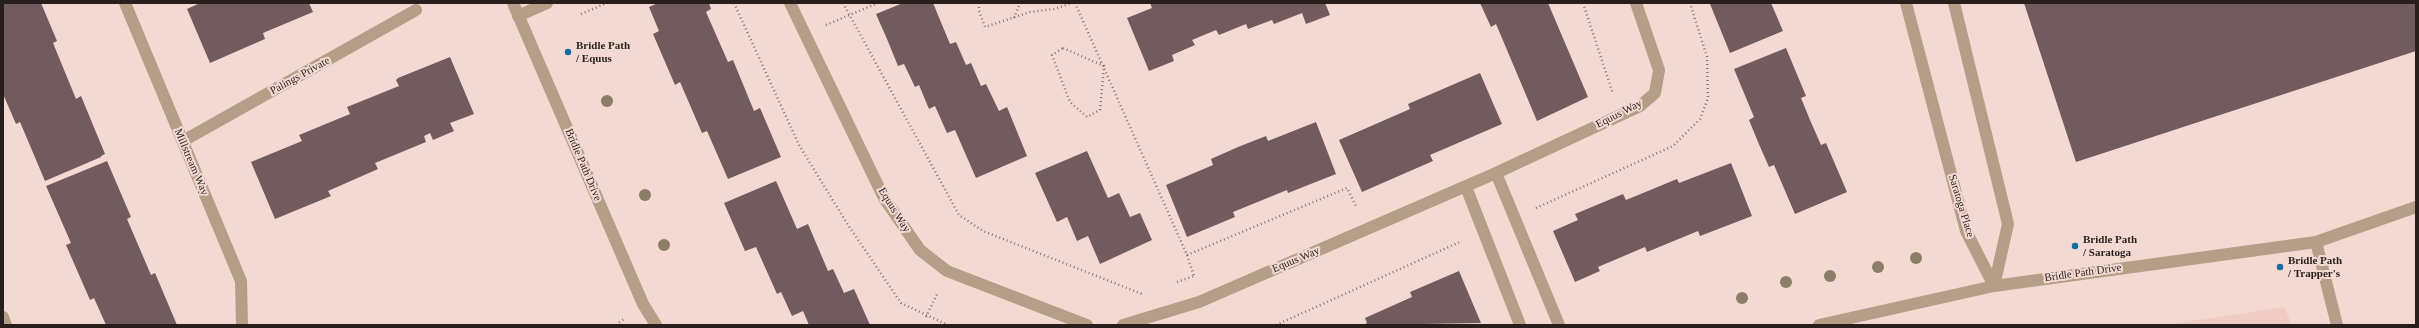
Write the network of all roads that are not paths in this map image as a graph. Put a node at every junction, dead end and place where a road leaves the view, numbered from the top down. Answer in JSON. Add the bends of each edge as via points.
{"nodes":[{"id":1,"x":125,"y":3,"type":"edge"},
{"id":2,"x":513,"y":3,"type":"edge"},
{"id":3,"x":547,"y":3,"type":"edge"},
{"id":4,"x":790,"y":3,"type":"edge"},
{"id":5,"x":1636,"y":3,"type":"edge"},
{"id":6,"x":1906,"y":3,"type":"edge"},
{"id":7,"x":1954,"y":3,"type":"edge"},
{"id":8,"x":416,"y":10,"type":"dead end"},
{"id":9,"x":518,"y":16,"type":"junction"},
{"id":10,"x":183,"y":141,"type":"junction"},
{"id":11,"x":1496,"y":173,"type":"junction"},
{"id":12,"x":1466,"y":187,"type":"junction"},
{"id":13,"x":2416,"y":207,"type":"edge"},
{"id":14,"x":2316,"y":242,"type":"junction"},
{"id":15,"x":1994,"y":286,"type":"junction"},
{"id":16,"x":3,"y":317,"type":"edge"},
{"id":17,"x":6,"y":325,"type":"edge"},
{"id":18,"x":242,"y":325,"type":"edge"},
{"id":19,"x":656,"y":325,"type":"edge"},
{"id":20,"x":1087,"y":325,"type":"edge"},
{"id":21,"x":1123,"y":325,"type":"edge"},
{"id":22,"x":1520,"y":325,"type":"edge"},
{"id":23,"x":1558,"y":325,"type":"edge"},
{"id":24,"x":1819,"y":325,"type":"edge"},
{"id":25,"x":2337,"y":325,"type":"edge"}],
"edges":[{"from":1,"to":10,"type":"street","name":"Millstream Way"},
{"from":2,"to":9,"type":"street","name":"Bridle Path Drive"},
{"from":3,"to":9,"type":"street"},
{"from":4,"to":20,"type":"street","name":"Equus Way","via":[[884,198],[920,250],[948,271]]},
{"from":5,"to":11,"type":"street","name":"Equus Way","via":[[1659,70],[1655,92],[1640,106]]},
{"from":6,"to":15,"type":"street","name":"Saratoga Place","via":[[1966,232]]},
{"from":7,"to":15,"type":"street","via":[[2008,224]]},
{"from":8,"to":10,"type":"street","name":"Palings Private"},
{"from":9,"to":19,"type":"street","name":"Bridle Path Drive","via":[[642,304]]},
{"from":10,"to":18,"type":"street","name":"Millstream Way","via":[[241,281]]},
{"from":11,"to":12,"type":"street","name":"Equus Way"},
{"from":11,"to":23,"type":"street"},
{"from":12,"to":21,"type":"street","name":"Equus Way","via":[[1199,302]]},
{"from":12,"to":22,"type":"street"},
{"from":13,"to":14,"type":"street","name":"Bridle Path Drive"},
{"from":14,"to":15,"type":"street","name":"Bridle Path Drive"},
{"from":14,"to":25,"type":"street"},
{"from":15,"to":24,"type":"street","name":"Bridle Path Drive"},
{"from":16,"to":17,"type":"street"}]}
